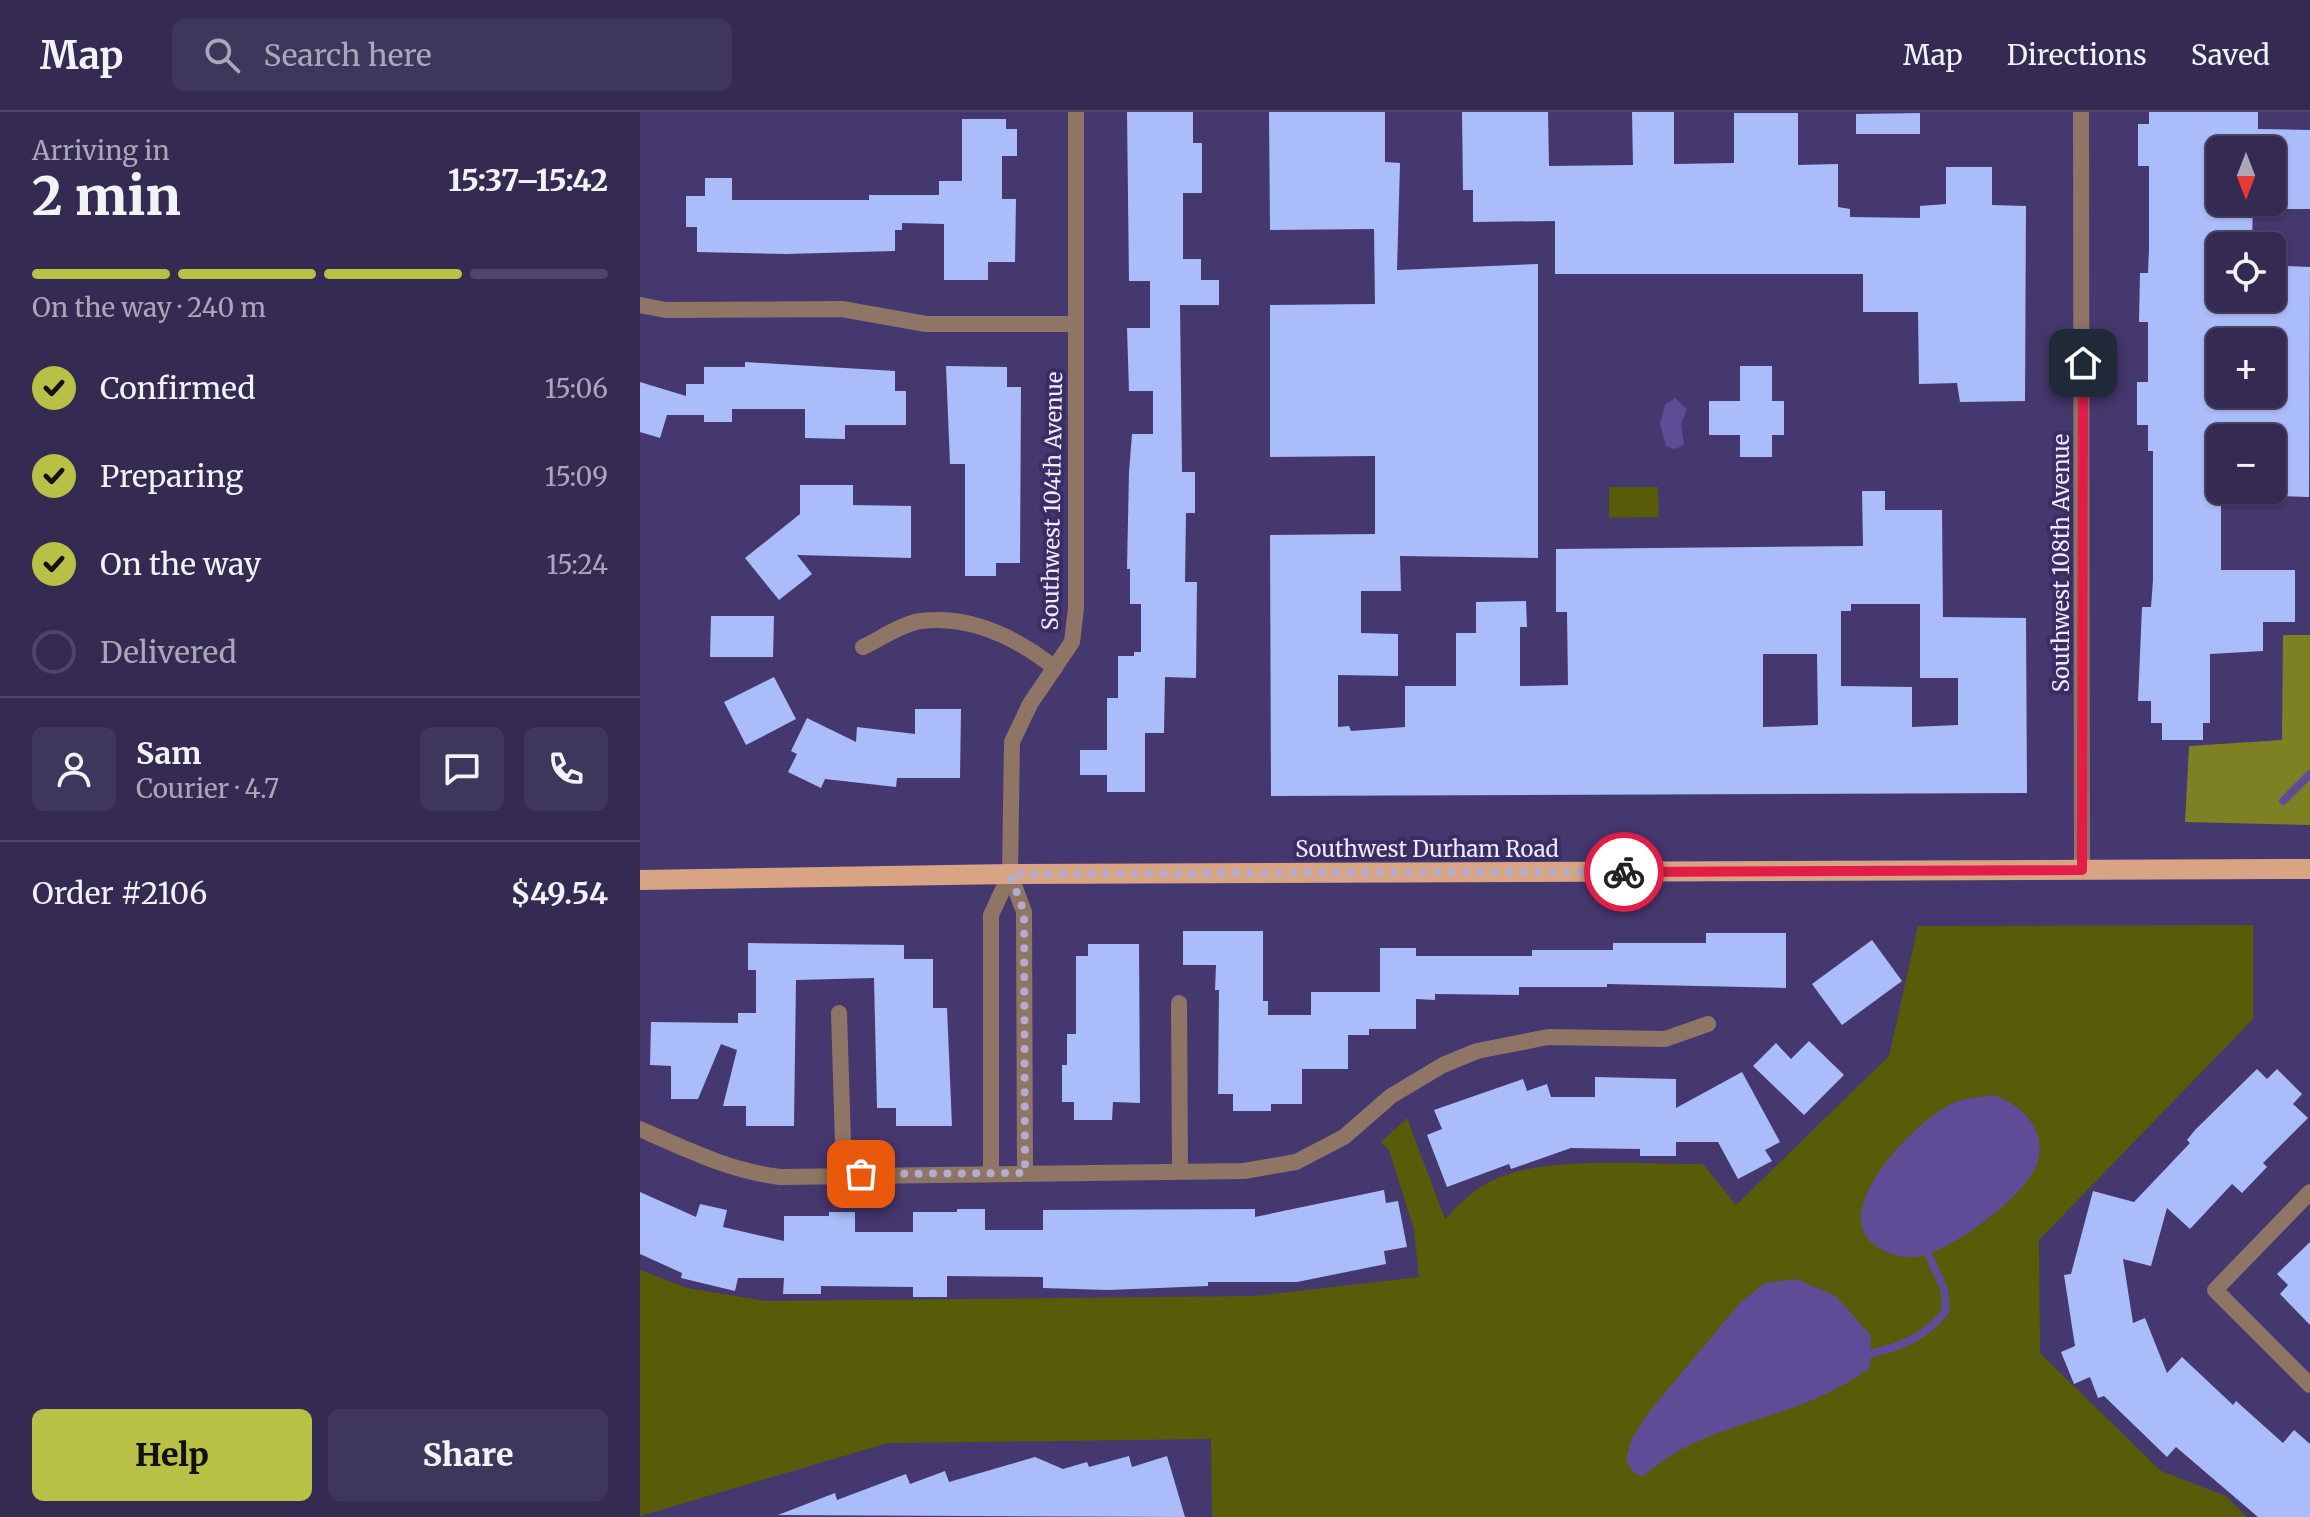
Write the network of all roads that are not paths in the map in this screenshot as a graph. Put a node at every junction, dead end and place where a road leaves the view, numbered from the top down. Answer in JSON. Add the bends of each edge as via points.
{"nodes":[{"id":1,"x":1076,"y":112,"type":"edge"},
{"id":2,"x":2081,"y":112,"type":"edge"},
{"id":3,"x":640,"y":305,"type":"edge"},
{"id":4,"x":1075,"y":324,"type":"junction"},
{"id":5,"x":863,"y":647,"type":"dead end"},
{"id":6,"x":1055,"y":668,"type":"junction"},
{"id":7,"x":2310,"y":869,"type":"edge"},
{"id":8,"x":2082,"y":870,"type":"junction"},
{"id":9,"x":1010,"y":874,"type":"junction"},
{"id":10,"x":640,"y":880,"type":"edge"},
{"id":11,"x":1179,"y":1003,"type":"dead end"},
{"id":12,"x":839,"y":1013,"type":"dead end"},
{"id":13,"x":1708,"y":1024,"type":"dead end"},
{"id":14,"x":640,"y":1129,"type":"edge"},
{"id":15,"x":1180,"y":1171,"type":"junction"},
{"id":16,"x":991,"y":1173,"type":"junction"},
{"id":17,"x":1025,"y":1173,"type":"junction"},
{"id":18,"x":844,"y":1175,"type":"junction"},
{"id":19,"x":2310,"y":1192,"type":"edge"},
{"id":20,"x":2310,"y":1385,"type":"edge"}],
"edges":[{"from":1,"to":4,"type":"street","name":"Southwest 104th Avenue"},
{"from":2,"to":8,"type":"street","name":"Southwest 108th Avenue"},
{"from":3,"to":4,"type":"street","via":[[666,310],[842,309],[926,324]]},
{"from":4,"to":6,"type":"street","name":"Southwest 104th Avenue","via":[[1076,608],[1072,642]]},
{"from":5,"to":6,"type":"street","via":[[919,621],[967,622],[1026,645]]},
{"from":6,"to":9,"type":"street","name":"Southwest 104th Avenue","via":[[1012,742]]},
{"from":7,"to":8,"type":"main road","name":"Southwest Durham Road"},
{"from":8,"to":9,"type":"main road","name":"Southwest Durham Road"},
{"from":9,"to":10,"type":"main road","name":"Southwest Durham Road"},
{"from":9,"to":16,"type":"street","name":"Southwest 104th Avenue","via":[[991,915]]},
{"from":9,"to":17,"type":"street","name":"Southwest 104th Avenue","via":[[1024,912]]},
{"from":11,"to":15,"type":"street"},
{"from":12,"to":18,"type":"street"},
{"from":13,"to":15,"type":"street","via":[[1665,1039],[1548,1037],[1477,1051],[1391,1096],[1344,1137],[1296,1162],[1244,1171]]},
{"from":14,"to":18,"type":"street","via":[[752,1174]]},
{"from":15,"to":17,"type":"street"},
{"from":16,"to":17,"type":"street"},
{"from":16,"to":18,"type":"street"},
{"from":19,"to":20,"type":"street","via":[[2215,1290]]}]}
